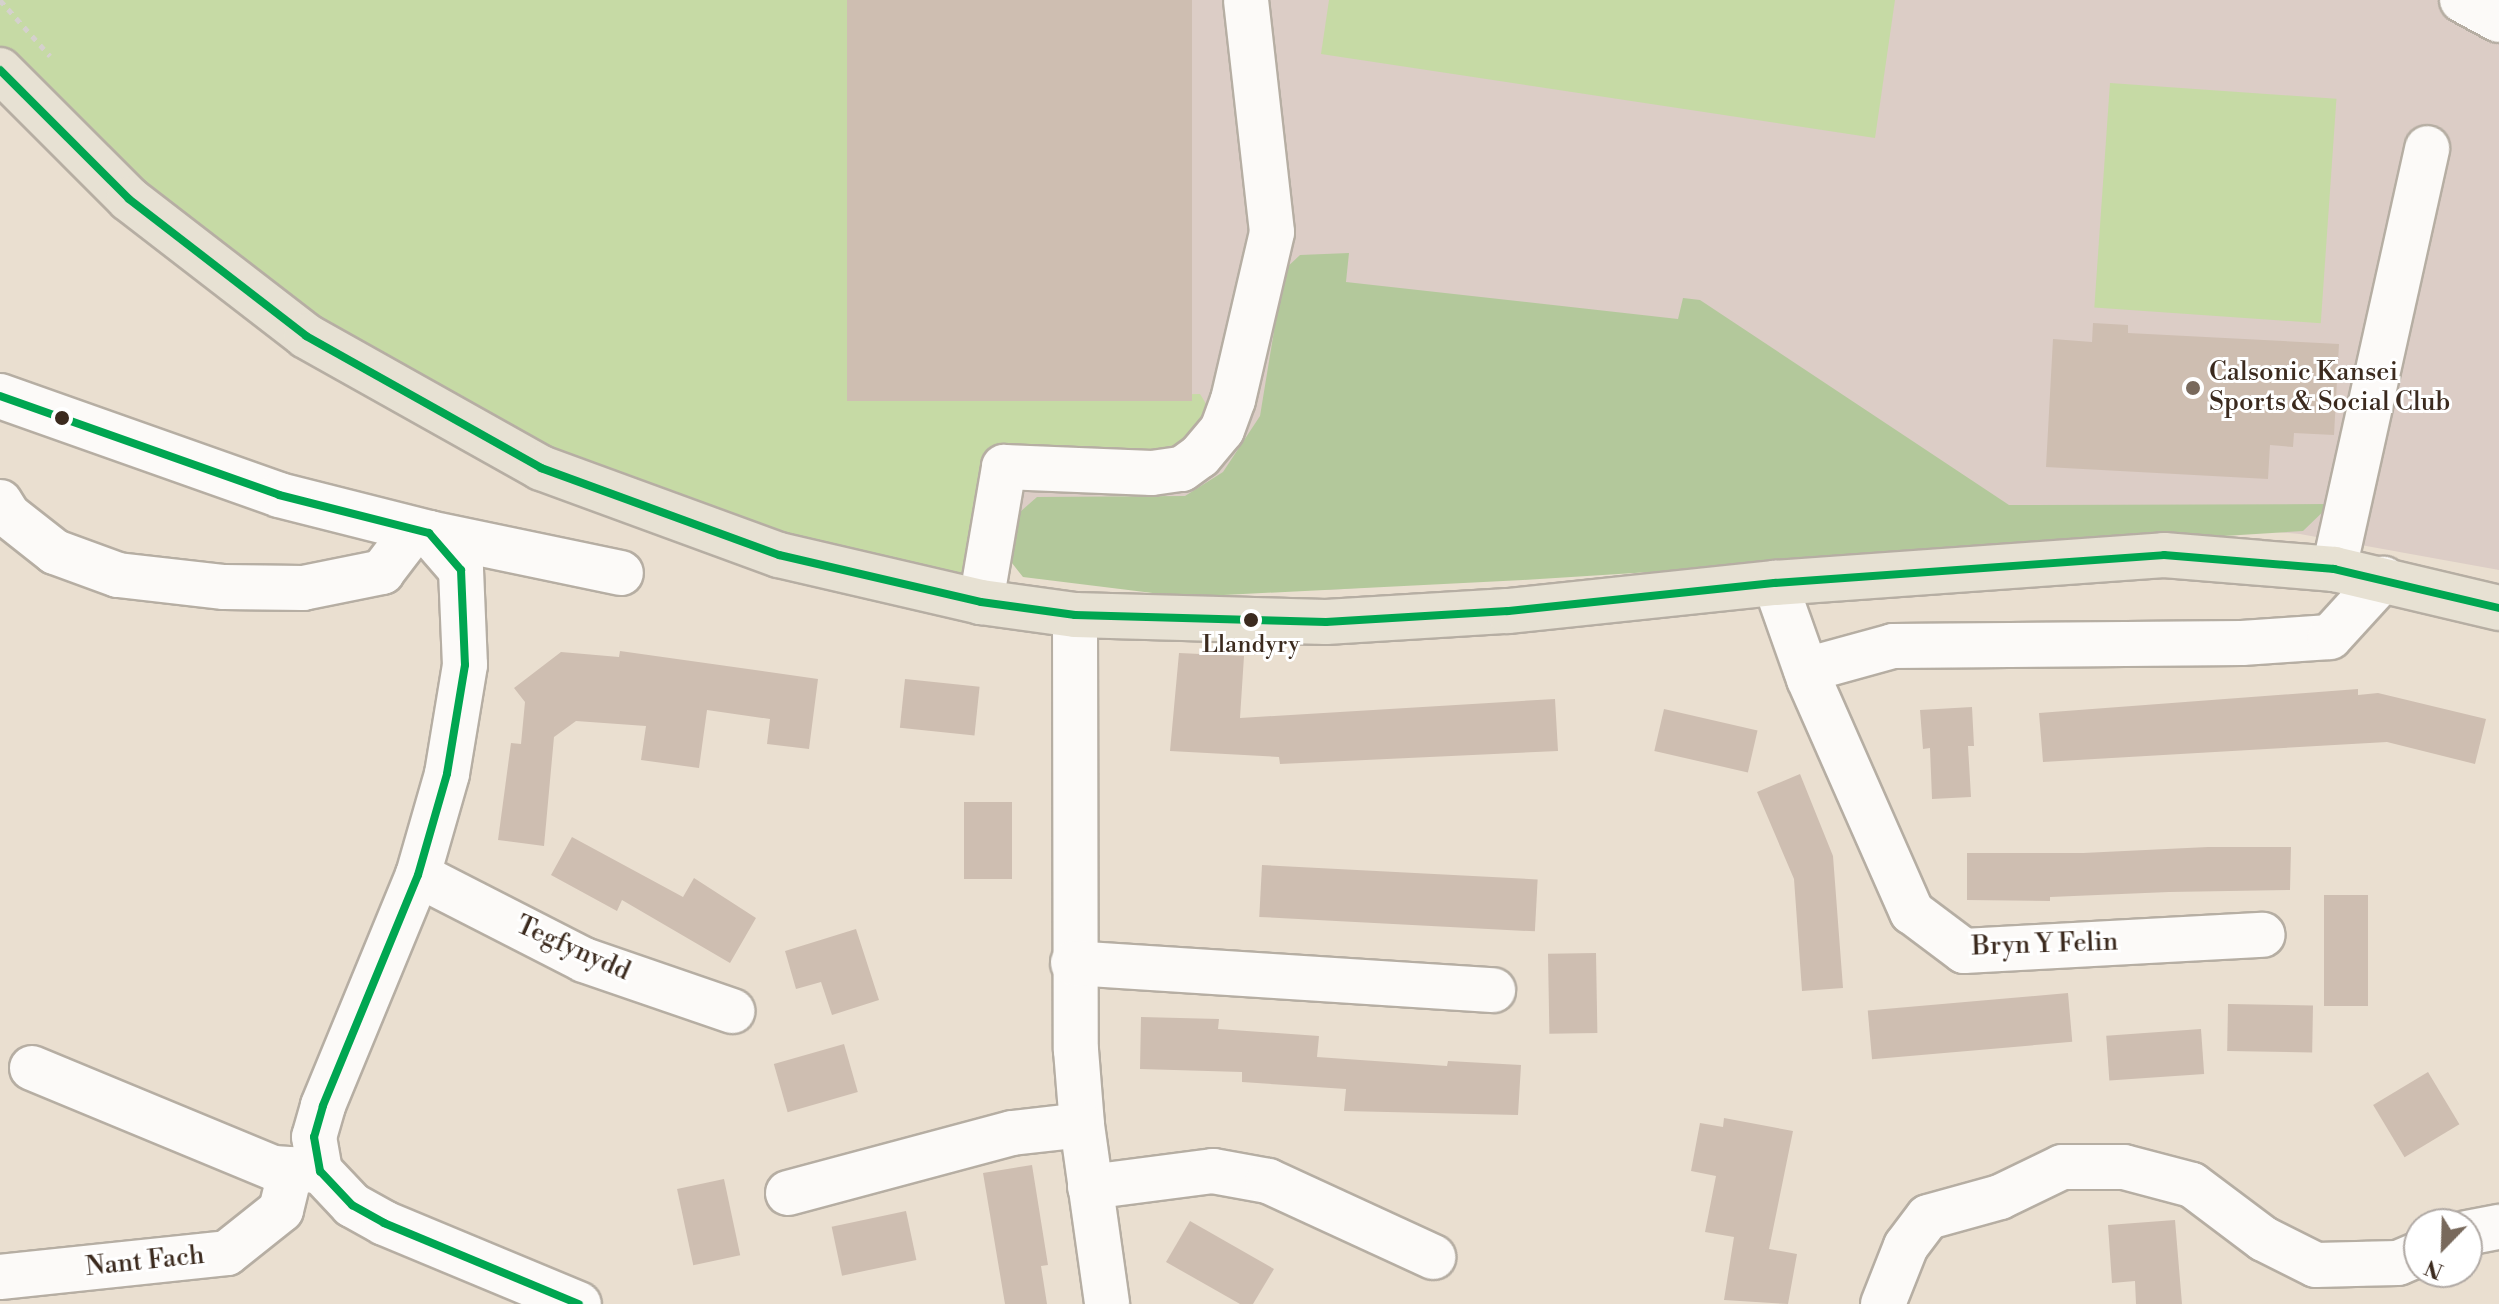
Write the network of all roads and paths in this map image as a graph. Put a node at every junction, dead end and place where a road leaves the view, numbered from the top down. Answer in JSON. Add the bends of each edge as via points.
{"nodes":[{"id":1,"x":1246,"y":0,"type":"edge"},
{"id":2,"x":2462,"y":0,"type":"edge"},
{"id":3,"x":2499,"y":20,"type":"edge"},
{"id":4,"x":0,"y":70,"type":"edge"},
{"id":5,"x":2427,"y":148,"type":"dead end"},
{"id":6,"x":0,"y":396,"type":"edge"},
{"id":7,"x":0,"y":502,"type":"edge"},
{"id":8,"x":421,"y":532,"type":"junction"},
{"id":9,"x":2334,"y":569,"type":"junction"},
{"id":10,"x":621,"y":573,"type":"dead end"},
{"id":11,"x":2383,"y":579,"type":"junction"},
{"id":12,"x":1775,"y":583,"type":"junction"},
{"id":13,"x":981,"y":602,"type":"junction"},
{"id":14,"x":2499,"y":608,"type":"edge"},
{"id":15,"x":1075,"y":615,"type":"junction"},
{"id":16,"x":1806,"y":670,"type":"junction"},
{"id":17,"x":418,"y":875,"type":"junction"},
{"id":18,"x":2263,"y":935,"type":"dead end"},
{"id":19,"x":1073,"y":963,"type":"junction"},
{"id":20,"x":1493,"y":990,"type":"dead end"},
{"id":21,"x":732,"y":1011,"type":"dead end"},
{"id":22,"x":32,"y":1068,"type":"dead end"},
{"id":23,"x":1082,"y":1125,"type":"junction"},
{"id":24,"x":306,"y":1170,"type":"junction"},
{"id":25,"x":1090,"y":1187,"type":"junction"},
{"id":26,"x":788,"y":1193,"type":"dead end"},
{"id":27,"x":1433,"y":1257,"type":"dead end"},
{"id":28,"x":2403,"y":1261,"type":"edge"},
{"id":29,"x":0,"y":1277,"type":"edge"},
{"id":30,"x":579,"y":1304,"type":"edge"},
{"id":31,"x":1107,"y":1304,"type":"edge"},
{"id":32,"x":1883,"y":1304,"type":"edge"}],
"edges":[{"from":1,"to":13,"type":"street","via":[[1272,232],[1222,430],[1182,469],[1152,473],[1004,467]]},
{"from":2,"to":3,"type":"street"},
{"from":4,"to":13,"type":"main road","via":[[129,199],[306,336],[541,468],[779,555]]},
{"from":5,"to":9,"type":"street"},
{"from":6,"to":8,"type":"street","via":[[279,495]]},
{"from":7,"to":8,"type":"street","via":[[8,515],[55,552],[118,575],[224,587],[303,588],[382,572]]},
{"from":8,"to":10,"type":"street"},
{"from":8,"to":17,"type":"street","via":[[461,570],[465,665],[447,774]]},
{"from":9,"to":11,"type":"main road"},
{"from":9,"to":12,"type":"main road","via":[[2164,555]]},
{"from":11,"to":14,"type":"main road"},
{"from":11,"to":16,"type":"street","via":[[2330,637],[2242,643],[1893,646]]},
{"from":12,"to":15,"type":"main road","via":[[1508,611],[1326,622]]},
{"from":12,"to":16,"type":"street","name":"Bryn Y Felin"},
{"from":13,"to":15,"type":"main road"},
{"from":15,"to":19,"type":"street"},
{"from":16,"to":18,"type":"street","name":"Bryn Y Felin","via":[[1912,912],[1964,951]]},
{"from":17,"to":21,"type":"street","name":"Tegfynydd","via":[[584,960]]},
{"from":17,"to":24,"type":"street","via":[[323,1106]]},
{"from":19,"to":20,"type":"street"},
{"from":19,"to":23,"type":"street"},
{"from":22,"to":24,"type":"street","via":[[274,1168]]},
{"from":23,"to":25,"type":"street"},
{"from":23,"to":26,"type":"street","via":[[1012,1133]]},
{"from":24,"to":29,"type":"street","name":"Nant Fach","via":[[281,1210],[227,1253]]},
{"from":24,"to":30,"type":"street","via":[[384,1223]]},
{"from":25,"to":27,"type":"street","via":[[1213,1171],[1268,1181]]},
{"from":25,"to":31,"type":"street"},
{"from":28,"to":32,"type":"street","via":[[2316,1265],[2264,1239],[2192,1185],[2124,1167],[2062,1167],[2000,1197],[1928,1217],[1906,1246]]}]}
